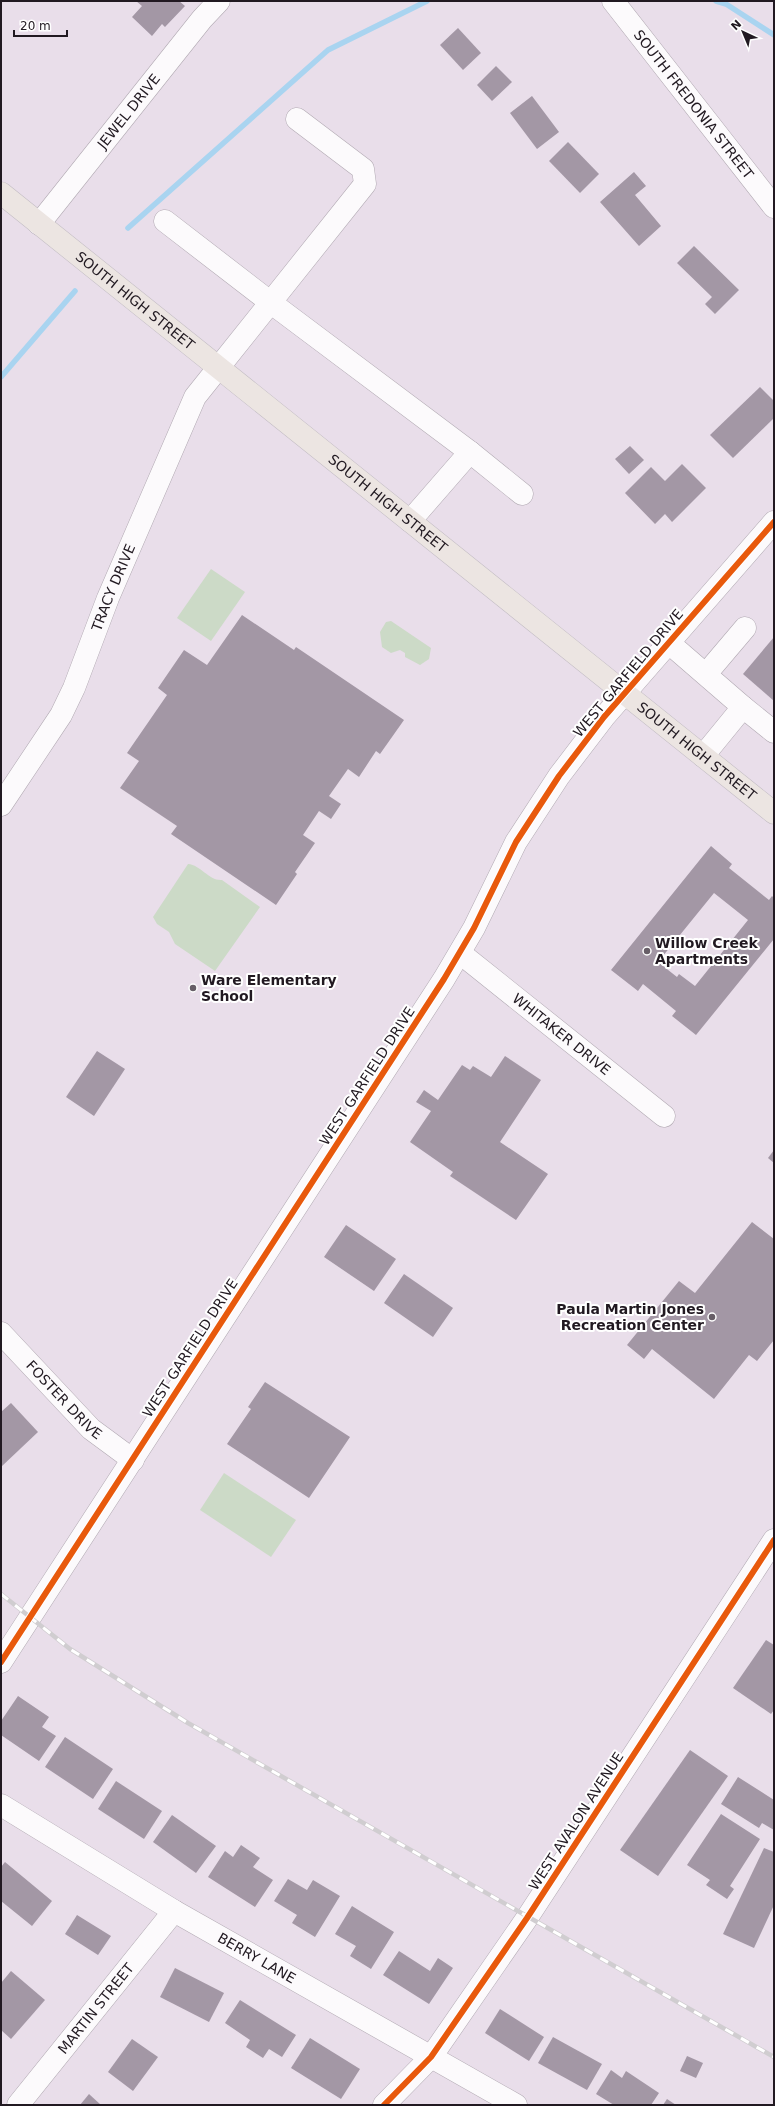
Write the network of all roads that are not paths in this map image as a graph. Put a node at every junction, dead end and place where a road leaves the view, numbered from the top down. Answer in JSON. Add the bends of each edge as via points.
{"nodes":[{"id":1,"x":219,"y":1,"type":"edge"},
{"id":2,"x":613,"y":1,"type":"edge"},
{"id":3,"x":297,"y":119,"type":"dead end"},
{"id":4,"x":1,"y":193,"type":"edge"},
{"id":5,"x":774,"y":207,"type":"edge"},
{"id":6,"x":165,"y":221,"type":"dead end"},
{"id":7,"x":39,"y":224,"type":"junction"},
{"id":8,"x":270,"y":302,"type":"junction"},
{"id":9,"x":218,"y":367,"type":"junction"},
{"id":10,"x":470,"y":452,"type":"junction"},
{"id":11,"x":522,"y":494,"type":"dead end"},
{"id":12,"x":410,"y":521,"type":"junction"},
{"id":13,"x":774,"y":522,"type":"edge"},
{"id":14,"x":745,"y":628,"type":"dead end"},
{"id":15,"x":669,"y":643,"type":"junction"},
{"id":16,"x":706,"y":674,"type":"junction"},
{"id":17,"x":626,"y":692,"type":"junction"},
{"id":18,"x":743,"y":707,"type":"junction"},
{"id":19,"x":774,"y":732,"type":"edge"},
{"id":20,"x":703,"y":756,"type":"junction"},
{"id":21,"x":1,"y":805,"type":"edge"},
{"id":22,"x":771,"y":805,"type":"edge"},
{"id":23,"x":460,"y":953,"type":"junction"},
{"id":24,"x":664,"y":1116,"type":"dead end"},
{"id":25,"x":1,"y":1333,"type":"edge"},
{"id":26,"x":133,"y":1460,"type":"junction"},
{"id":27,"x":774,"y":1540,"type":"edge"},
{"id":28,"x":1,"y":1662,"type":"edge"},
{"id":29,"x":1,"y":1805,"type":"edge"},
{"id":30,"x":174,"y":1911,"type":"junction"},
{"id":31,"x":431,"y":2057,"type":"junction"},
{"id":32,"x":18,"y":2105,"type":"edge"},
{"id":33,"x":384,"y":2105,"type":"edge"},
{"id":34,"x":516,"y":2105,"type":"edge"}],
"edges":[{"from":1,"to":7,"type":"street","name":"JEWEL DRIVE"},
{"from":2,"to":5,"type":"street","name":"SOUTH FREDONIA STREET"},
{"from":3,"to":8,"type":"street","name":"TRACY DRIVE","via":[[363,169],[365,184]]},
{"from":4,"to":7,"type":"main road","name":"SOUTH HIGH STREET"},
{"from":6,"to":8,"type":"street"},
{"from":7,"to":9,"type":"main road","name":"SOUTH HIGH STREET"},
{"from":8,"to":9,"type":"street","name":"TRACY DRIVE"},
{"from":8,"to":10,"type":"street"},
{"from":9,"to":12,"type":"main road","name":"SOUTH HIGH STREET"},
{"from":9,"to":21,"type":"street","name":"TRACY DRIVE","via":[[200,389],[191,406],[108,598],[61,715]]},
{"from":10,"to":11,"type":"street"},
{"from":10,"to":12,"type":"street"},
{"from":12,"to":17,"type":"main road","name":"SOUTH HIGH STREET"},
{"from":13,"to":15,"type":"street","name":"WEST GARFIELD DRIVE"},
{"from":14,"to":16,"type":"street"},
{"from":15,"to":16,"type":"street"},
{"from":15,"to":17,"type":"street","name":"WEST GARFIELD DRIVE"},
{"from":16,"to":18,"type":"street"},
{"from":17,"to":20,"type":"main road","name":"SOUTH HIGH STREET"},
{"from":17,"to":23,"type":"street","name":"WEST GARFIELD DRIVE","via":[[582,746],[531,818],[516,842]]},
{"from":18,"to":19,"type":"street"},
{"from":18,"to":20,"type":"street"},
{"from":20,"to":22,"type":"main road","name":"SOUTH HIGH STREET"},
{"from":23,"to":24,"type":"street","name":"WHITAKER DRIVE"},
{"from":23,"to":26,"type":"street","name":"WEST GARFIELD DRIVE"},
{"from":25,"to":26,"type":"street","name":"FOSTER DRIVE","via":[[91,1429]]},
{"from":26,"to":28,"type":"street","name":"WEST GARFIELD DRIVE"},
{"from":27,"to":31,"type":"street","name":"WEST AVALON AVENUE","via":[[527,1918]]},
{"from":29,"to":30,"type":"street","name":"BERRY LANE"},
{"from":30,"to":31,"type":"street","name":"BERRY LANE"},
{"from":30,"to":32,"type":"street","name":"MARTIN STREET"},
{"from":31,"to":33,"type":"street","name":"WEST AVALON AVENUE"},
{"from":31,"to":34,"type":"street","name":"BERRY LANE"}]}
